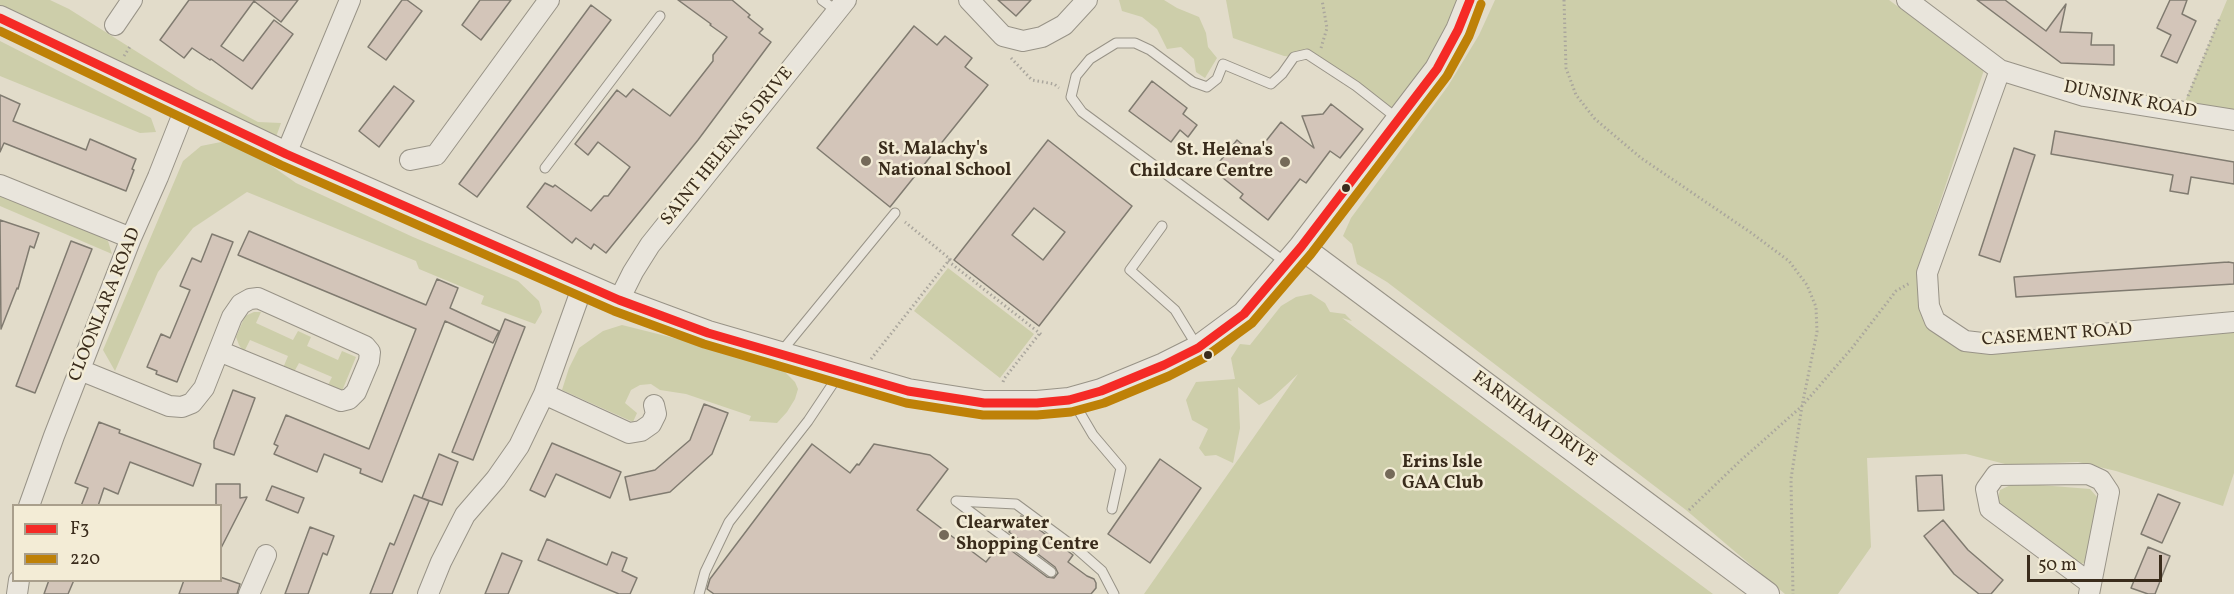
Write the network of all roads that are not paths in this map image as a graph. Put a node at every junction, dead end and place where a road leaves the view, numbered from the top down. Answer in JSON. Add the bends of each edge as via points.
{"nodes":[{"id":1,"x":132,"y":0,"type":"edge"},
{"id":2,"x":350,"y":0,"type":"edge"},
{"id":3,"x":549,"y":0,"type":"edge"},
{"id":4,"x":969,"y":0,"type":"edge"},
{"id":5,"x":1087,"y":0,"type":"edge"},
{"id":6,"x":1470,"y":0,"type":"edge"},
{"id":7,"x":1906,"y":0,"type":"edge"},
{"id":8,"x":835,"y":4,"type":"edge"},
{"id":9,"x":660,"y":16,"type":"dead end"},
{"id":10,"x":0,"y":18,"type":"edge"},
{"id":11,"x":115,"y":26,"type":"dead end"},
{"id":12,"x":2000,"y":69,"type":"junction"},
{"id":13,"x":186,"y":106,"type":"junction"},
{"id":14,"x":1399,"y":119,"type":"junction"},
{"id":15,"x":2234,"y":120,"type":"edge"},
{"id":16,"x":286,"y":154,"type":"junction"},
{"id":17,"x":410,"y":160,"type":"dead end"},
{"id":18,"x":545,"y":168,"type":"dead end"},
{"id":19,"x":0,"y":185,"type":"edge"},
{"id":20,"x":895,"y":213,"type":"road end"},
{"id":21,"x":1162,"y":226,"type":"dead end"},
{"id":22,"x":131,"y":238,"type":"junction"},
{"id":23,"x":1294,"y":256,"type":"junction"},
{"id":24,"x":583,"y":285,"type":"junction"},
{"id":25,"x":619,"y":300,"type":"junction"},
{"id":26,"x":2234,"y":322,"type":"edge"},
{"id":27,"x":1198,"y":348,"type":"junction"},
{"id":28,"x":219,"y":351,"type":"junction"},
{"id":29,"x":780,"y":354,"type":"junction"},
{"id":30,"x":80,"y":370,"type":"junction"},
{"id":31,"x":848,"y":375,"type":"junction"},
{"id":32,"x":544,"y":394,"type":"junction"},
{"id":33,"x":1072,"y":399,"type":"junction"},
{"id":34,"x":654,"y":405,"type":"dead end"},
{"id":35,"x":30,"y":504,"type":"edge"},
{"id":36,"x":1112,"y":509,"type":"dead end"},
{"id":37,"x":266,"y":555,"type":"dead end"},
{"id":38,"x":1051,"y":572,"type":"dead end"},
{"id":39,"x":2090,"y":589,"type":"edge"},
{"id":40,"x":249,"y":594,"type":"edge"},
{"id":41,"x":428,"y":594,"type":"edge"},
{"id":42,"x":699,"y":594,"type":"edge"},
{"id":43,"x":1114,"y":594,"type":"edge"},
{"id":44,"x":1765,"y":594,"type":"edge"}],
"edges":[{"from":1,"to":11,"type":"street"},
{"from":2,"to":16,"type":"street"},
{"from":3,"to":17,"type":"street","via":[[436,155]]},
{"from":4,"to":5,"type":"street","via":[[1003,36],[1023,41],[1042,37],[1064,25]]},
{"from":6,"to":14,"type":"street","via":[[1437,69]]},
{"from":7,"to":12,"type":"street","name":"DUNSINK ROAD"},
{"from":8,"to":25,"type":"street","name":"SAINT HELENA'S DRIVE","via":[[650,245]]},
{"from":9,"to":18,"type":"lane"},
{"from":10,"to":13,"type":"street"},
{"from":12,"to":15,"type":"street","name":"DUNSINK ROAD","via":[[2084,96]]},
{"from":12,"to":26,"type":"street","name":"CASEMENT ROAD","via":[[1927,273],[1929,306],[1935,321],[1965,341],[1991,344]]},
{"from":13,"to":16,"type":"street"},
{"from":13,"to":22,"type":"street","name":"CLOONLARA ROAD"},
{"from":14,"to":23,"type":"street"},
{"from":14,"to":23,"type":"lane","via":[[1306,54],[1294,57],[1271,84],[1223,64],[1217,79],[1207,87],[1193,82],[1150,50],[1135,43],[1116,43],[1090,59],[1076,76],[1071,97],[1082,112]]},
{"from":16,"to":24,"type":"street"},
{"from":19,"to":22,"type":"street"},
{"from":20,"to":29,"type":"lane"},
{"from":21,"to":27,"type":"lane","via":[[1130,270],[1175,310]]},
{"from":22,"to":30,"type":"street","name":"CLOONLARA ROAD"},
{"from":23,"to":27,"type":"street","via":[[1244,314]]},
{"from":23,"to":44,"type":"street","name":"FARNHAM DRIVE","via":[[1675,524]]},
{"from":24,"to":25,"type":"street"},
{"from":24,"to":32,"type":"street"},
{"from":25,"to":29,"type":"street"},
{"from":27,"to":33,"type":"street","via":[[1101,391]]},
{"from":28,"to":28,"type":"street","via":[[232,316],[242,304],[258,298],[370,352],[356,392],[341,401]]},
{"from":28,"to":30,"type":"street","via":[[200,396],[182,408]]},
{"from":29,"to":31,"type":"street"},
{"from":30,"to":35,"type":"street","name":"CLOONLARA ROAD"},
{"from":31,"to":33,"type":"street","via":[[931,396],[984,403],[1037,404]]},
{"from":31,"to":42,"type":"lane","via":[[729,522]]},
{"from":32,"to":34,"type":"street","via":[[629,434],[651,424],[656,414]]},
{"from":32,"to":41,"type":"street","via":[[519,446],[465,515]]},
{"from":33,"to":36,"type":"lane","via":[[1093,435],[1121,468]]},
{"from":37,"to":40,"type":"street"},
{"from":38,"to":43,"type":"lane","via":[[956,501],[1017,504],[1102,571]]},
{"from":39,"to":39,"type":"street","via":[[2109,492],[2101,480],[2088,474],[1996,475],[1986,489],[1990,508]]}]}
